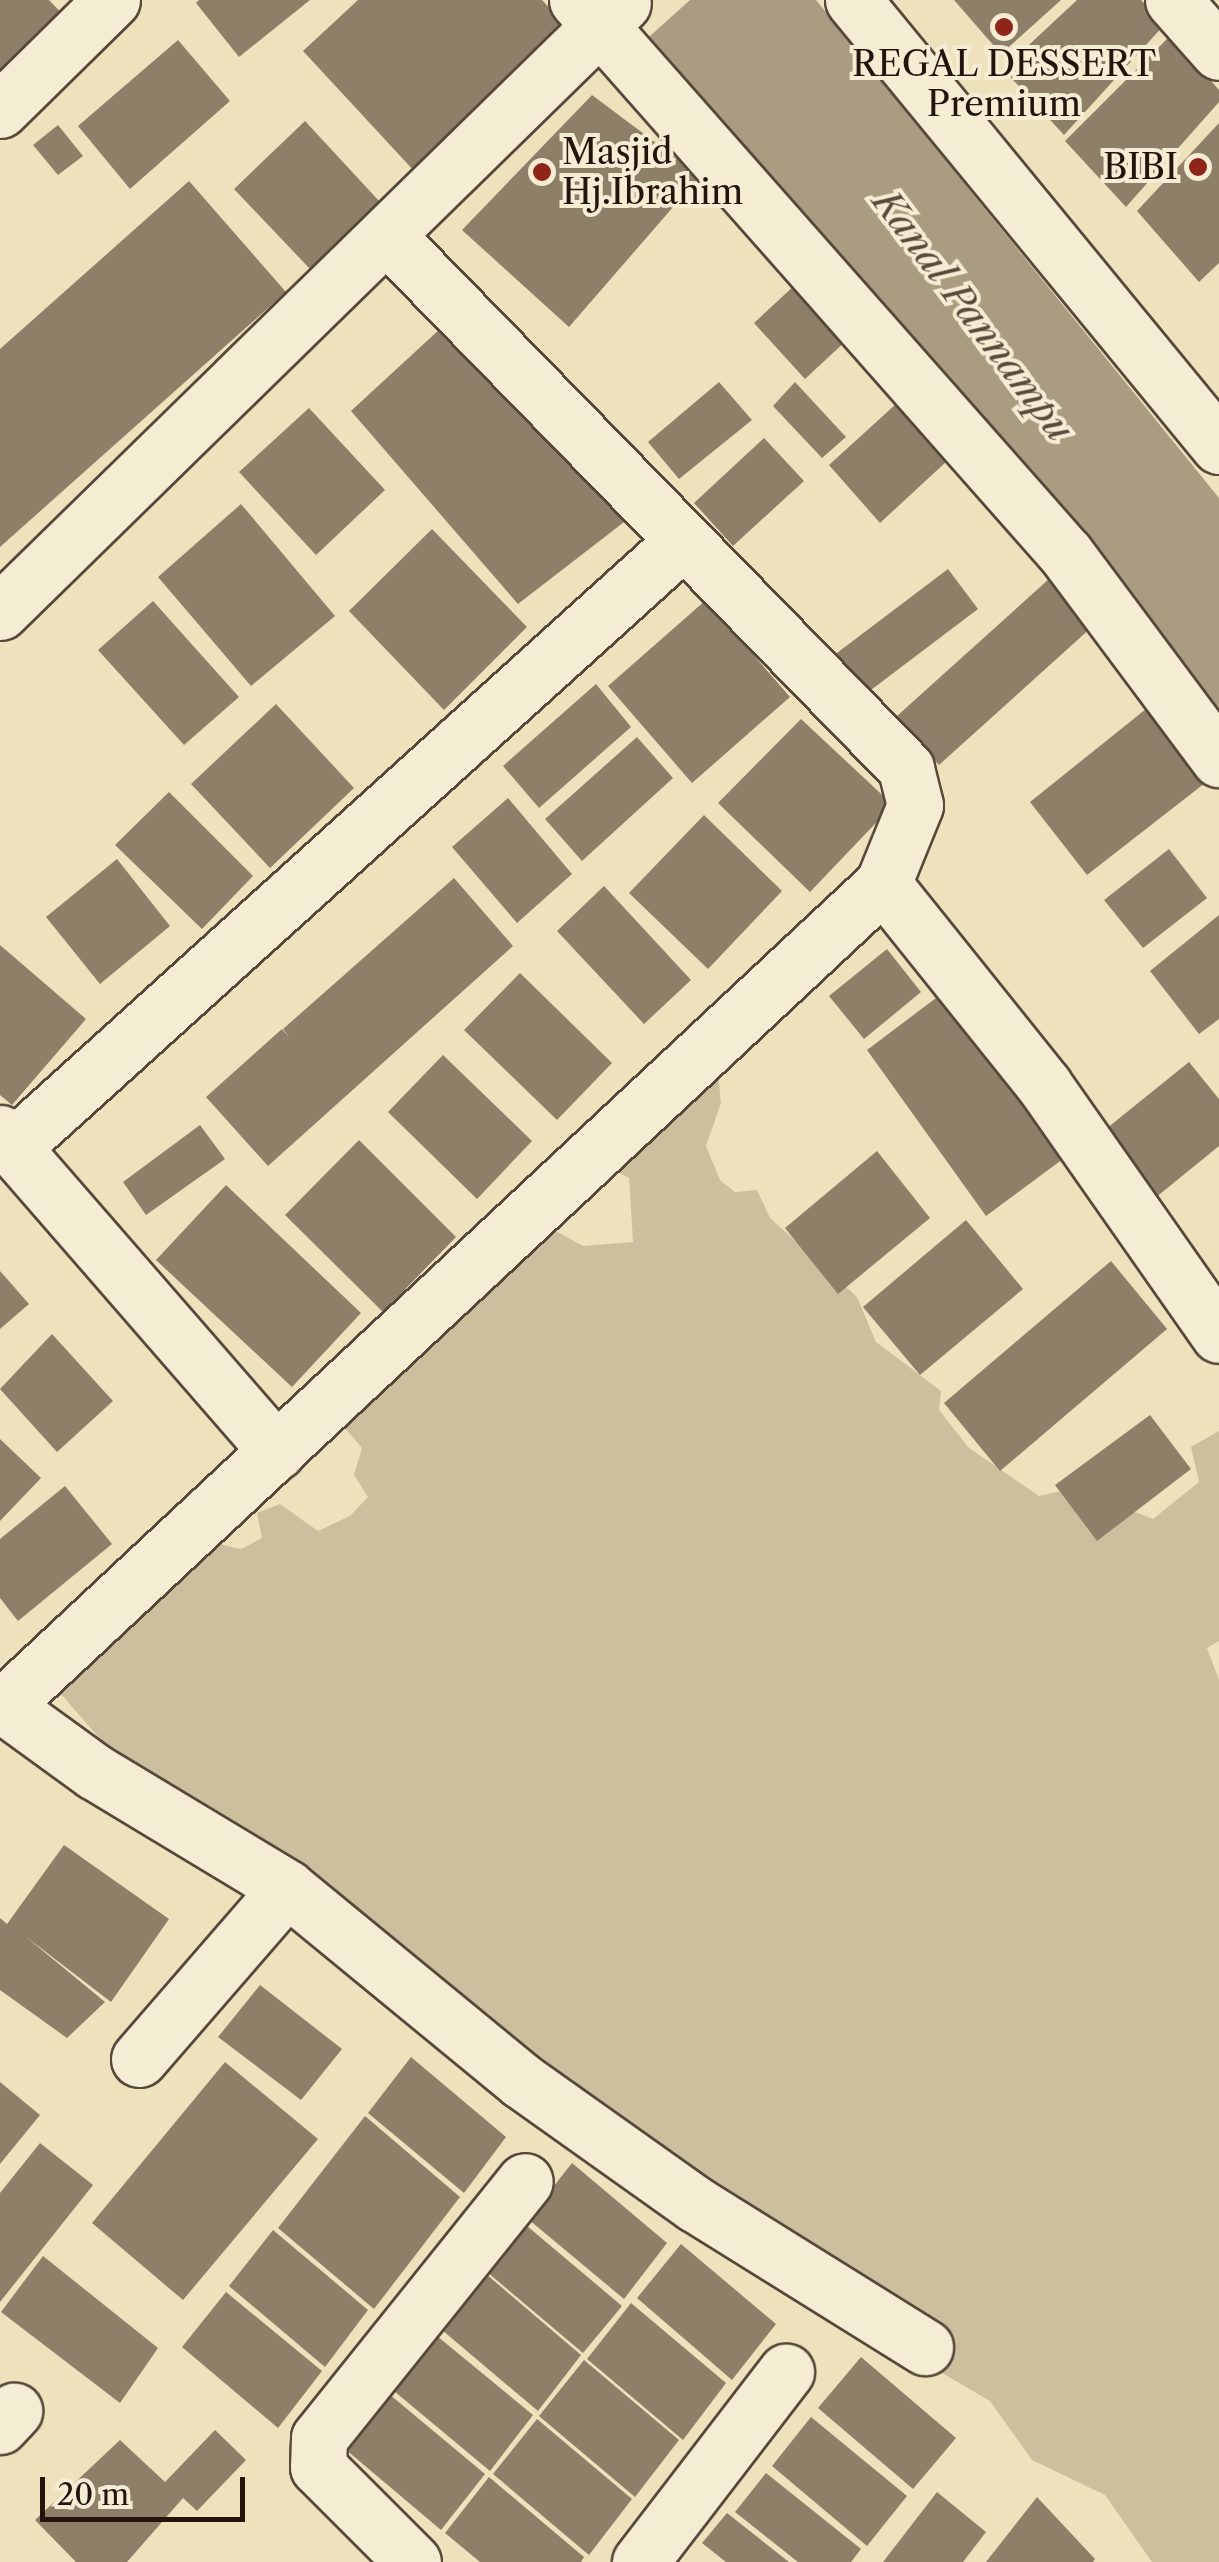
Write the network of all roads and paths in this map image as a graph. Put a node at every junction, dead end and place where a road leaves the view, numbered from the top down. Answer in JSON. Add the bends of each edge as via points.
{"nodes":[{"id":1,"x":112,"y":0,"type":"edge"},
{"id":2,"x":854,"y":0,"type":"edge"},
{"id":3,"x":1172,"y":0,"type":"edge"},
{"id":4,"x":604,"y":11,"type":"edge"},
{"id":5,"x":1219,"y":52,"type":"edge"},
{"id":6,"x":0,"y":110,"type":"edge"},
{"id":7,"x":386,"y":236,"type":"junction"},
{"id":8,"x":1219,"y":446,"type":"edge"},
{"id":9,"x":681,"y":543,"type":"junction"},
{"id":10,"x":5,"y":596,"type":"edge"},
{"id":11,"x":1219,"y":759,"type":"edge"},
{"id":12,"x":883,"y":884,"type":"junction"},
{"id":13,"x":7,"y":1139,"type":"edge"},
{"id":14,"x":1219,"y":1335,"type":"edge"},
{"id":15,"x":277,"y":1452,"type":"junction"},
{"id":16,"x":1,"y":1704,"type":"edge"},
{"id":17,"x":287,"y":1888,"type":"junction"},
{"id":18,"x":140,"y":2059,"type":"dead end"},
{"id":19,"x":525,"y":2182,"type":"dead end"},
{"id":20,"x":925,"y":2347,"type":"dead end"},
{"id":21,"x":786,"y":2372,"type":"dead end"},
{"id":22,"x":402,"y":2558,"type":"edge"},
{"id":23,"x":640,"y":2562,"type":"edge"}],
"edges":[{"from":1,"to":6,"type":"street"},
{"from":2,"to":8,"type":"street"},
{"from":3,"to":5,"type":"street"},
{"from":4,"to":7,"type":"street"},
{"from":4,"to":11,"type":"street","via":[[1066,554]]},
{"from":7,"to":9,"type":"street"},
{"from":7,"to":10,"type":"street"},
{"from":9,"to":12,"type":"street","via":[[906,768],[914,805]]},
{"from":9,"to":13,"type":"street"},
{"from":12,"to":14,"type":"street","via":[[1044,1085]]},
{"from":12,"to":15,"type":"street"},
{"from":13,"to":15,"type":"street"},
{"from":15,"to":16,"type":"street"},
{"from":16,"to":17,"type":"street"},
{"from":17,"to":18,"type":"street"},
{"from":17,"to":20,"type":"street","via":[[603,2140]]},
{"from":19,"to":22,"type":"street","via":[[319,2438],[318,2467]]},
{"from":21,"to":23,"type":"street"}]}
